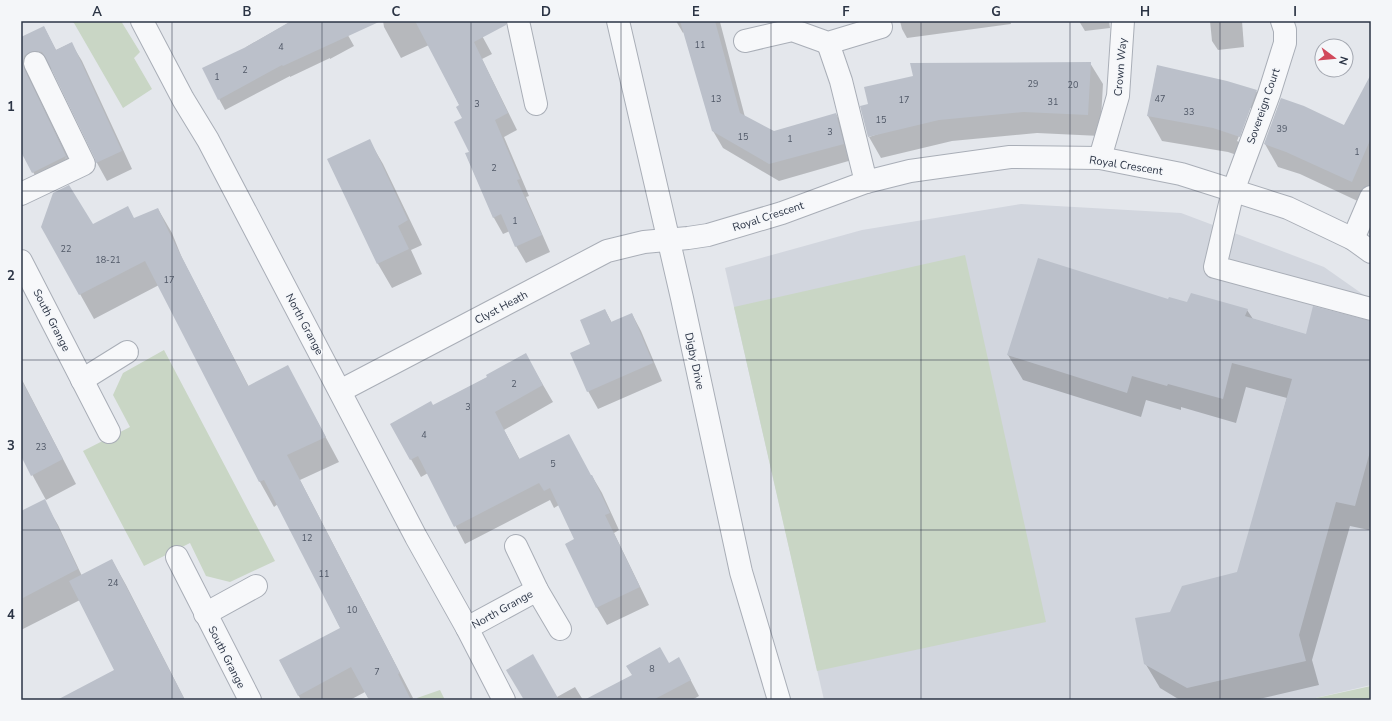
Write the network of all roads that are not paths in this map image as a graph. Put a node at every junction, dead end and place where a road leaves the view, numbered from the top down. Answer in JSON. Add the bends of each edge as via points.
{"nodes":[{"id":1,"x":142,"y":21,"type":"edge"},
{"id":2,"x":518,"y":21,"type":"edge"},
{"id":3,"x":618,"y":21,"type":"edge"},
{"id":4,"x":1123,"y":21,"type":"edge"},
{"id":5,"x":1282,"y":21,"type":"edge"},
{"id":6,"x":881,"y":27,"type":"dead end"},
{"id":7,"x":745,"y":41,"type":"dead end"},
{"id":8,"x":828,"y":43,"type":"junction"},
{"id":9,"x":35,"y":63,"type":"dead end"},
{"id":10,"x":536,"y":104,"type":"dead end"},
{"id":11,"x":1100,"y":158,"type":"junction"},
{"id":12,"x":866,"y":182,"type":"junction"},
{"id":13,"x":1233,"y":191,"type":"junction"},
{"id":14,"x":21,"y":194,"type":"edge"},
{"id":15,"x":1371,"y":197,"type":"edge"},
{"id":16,"x":668,"y":239,"type":"junction"},
{"id":17,"x":1354,"y":239,"type":"junction"},
{"id":18,"x":1371,"y":252,"type":"edge"},
{"id":19,"x":21,"y":260,"type":"edge"},
{"id":20,"x":1371,"y":309,"type":"edge"},
{"id":21,"x":128,"y":352,"type":"dead end"},
{"id":22,"x":82,"y":380,"type":"junction"},
{"id":23,"x":340,"y":391,"type":"junction"},
{"id":24,"x":109,"y":432,"type":"dead end"},
{"id":25,"x":516,"y":546,"type":"dead end"},
{"id":26,"x":177,"y":557,"type":"dead end"},
{"id":27,"x":256,"y":586,"type":"dead end"},
{"id":28,"x":537,"y":590,"type":"junction"},
{"id":29,"x":205,"y":614,"type":"junction"},
{"id":30,"x":467,"y":628,"type":"junction"},
{"id":31,"x":560,"y":629,"type":"dead end"},
{"id":32,"x":250,"y":700,"type":"edge"},
{"id":33,"x":504,"y":700,"type":"edge"},
{"id":34,"x":779,"y":700,"type":"edge"}],
"edges":[{"from":1,"to":23,"type":"street","name":"North Grange","via":[[208,140]]},
{"from":2,"to":10,"type":"street"},
{"from":3,"to":16,"type":"street","name":"Digby Drive"},
{"from":4,"to":11,"type":"street","name":"Crown Way","via":[[1118,96]]},
{"from":5,"to":13,"type":"street","name":"Sovereign Court","via":[[1285,42],[1282,54]]},
{"from":6,"to":8,"type":"street"},
{"from":7,"to":8,"type":"street","via":[[792,30]]},
{"from":8,"to":12,"type":"street","via":[[841,81]]},
{"from":9,"to":14,"type":"street","via":[[84,164]]},
{"from":11,"to":12,"type":"street","name":"Royal Crescent","via":[[1010,157],[910,171]]},
{"from":11,"to":13,"type":"street","name":"Royal Crescent","via":[[1181,174]]},
{"from":12,"to":16,"type":"street","name":"Royal Crescent","via":[[782,213],[708,235]]},
{"from":13,"to":17,"type":"street","name":"Royal Crescent","via":[[1288,208]]},
{"from":13,"to":20,"type":"street","name":"Sovereign Court","via":[[1215,267]]},
{"from":15,"to":17,"type":"street"},
{"from":16,"to":23,"type":"street","name":"Clyst Heath","via":[[607,251]]},
{"from":16,"to":34,"type":"street","name":"Digby Drive","via":[[741,572]]},
{"from":17,"to":18,"type":"street","name":"Royal Crescent"},
{"from":19,"to":22,"type":"street","name":"South Grange"},
{"from":21,"to":22,"type":"street"},
{"from":22,"to":24,"type":"street","name":"South Grange"},
{"from":23,"to":30,"type":"street","name":"North Grange","via":[[416,538]]},
{"from":25,"to":28,"type":"street","name":"North Grange"},
{"from":26,"to":29,"type":"street","name":"South Grange"},
{"from":27,"to":29,"type":"street","name":"South Grange"},
{"from":28,"to":30,"type":"street","name":"North Grange"},
{"from":28,"to":31,"type":"street","name":"North Grange"},
{"from":29,"to":32,"type":"street","name":"South Grange"},
{"from":30,"to":33,"type":"street","name":"North Grange"}]}
